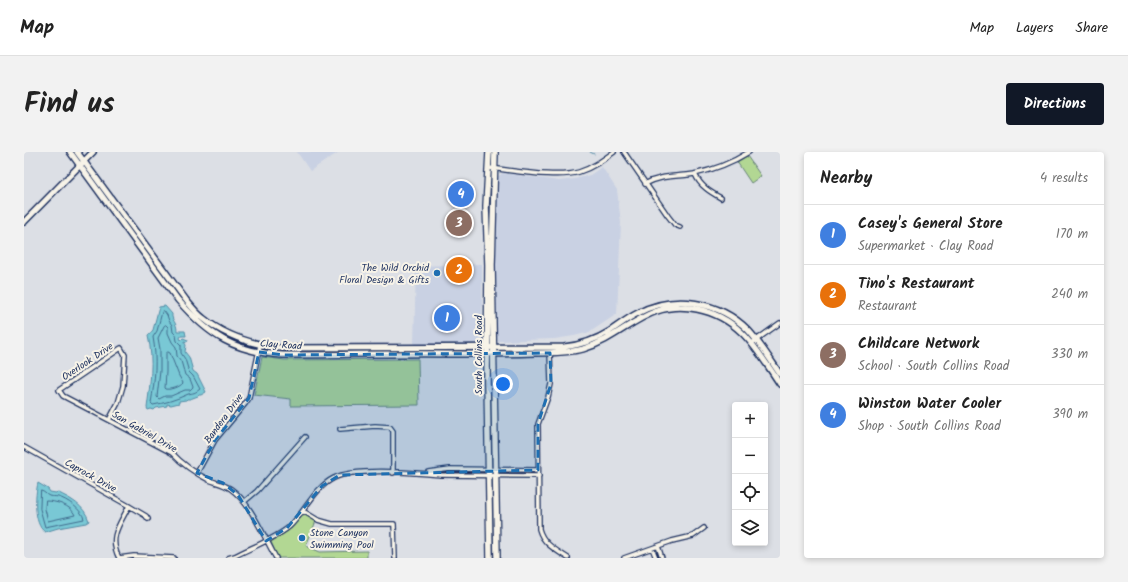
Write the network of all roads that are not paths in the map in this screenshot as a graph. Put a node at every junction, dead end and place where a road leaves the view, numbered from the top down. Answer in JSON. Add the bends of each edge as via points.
{"nodes":[{"id":1,"x":70,"y":152,"type":"edge"},
{"id":2,"x":77,"y":152,"type":"edge"},
{"id":3,"x":93,"y":152,"type":"edge"},
{"id":4,"x":489,"y":152,"type":"edge"},
{"id":5,"x":495,"y":152,"type":"edge"},
{"id":6,"x":614,"y":152,"type":"edge"},
{"id":7,"x":624,"y":152,"type":"edge"},
{"id":8,"x":749,"y":152,"type":"edge"},
{"id":9,"x":84,"y":161,"type":"junction"},
{"id":10,"x":80,"y":165,"type":"junction"},
{"id":11,"x":491,"y":169,"type":"junction"},
{"id":12,"x":695,"y":174,"type":"junction"},
{"id":13,"x":646,"y":184,"type":"junction"},
{"id":14,"x":722,"y":198,"type":"dead end"},
{"id":15,"x":24,"y":222,"type":"edge"},
{"id":16,"x":680,"y":227,"type":"dead end"},
{"id":17,"x":780,"y":324,"type":"edge"},
{"id":18,"x":619,"y":328,"type":"junction"},
{"id":19,"x":754,"y":342,"type":"junction"},
{"id":20,"x":260,"y":345,"type":"junction"},
{"id":21,"x":491,"y":347,"type":"junction"},
{"id":22,"x":550,"y":347,"type":"junction"},
{"id":23,"x":259,"y":352,"type":"junction"},
{"id":24,"x":550,"y":353,"type":"junction"},
{"id":25,"x":487,"y":354,"type":"junction"},
{"id":26,"x":494,"y":354,"type":"junction"},
{"id":27,"x":780,"y":374,"type":"edge"},
{"id":28,"x":780,"y":384,"type":"edge"},
{"id":29,"x":59,"y":390,"type":"joint"},
{"id":30,"x":109,"y":420,"type":"junction"},
{"id":31,"x":340,"y":429,"type":"dead end"},
{"id":32,"x":305,"y":438,"type":"dead end"},
{"id":33,"x":24,"y":447,"type":"edge"},
{"id":34,"x":459,"y":469,"type":"junction"},
{"id":35,"x":538,"y":470,"type":"junction"},
{"id":36,"x":489,"y":472,"type":"junction"},
{"id":37,"x":496,"y":472,"type":"junction"},
{"id":38,"x":197,"y":473,"type":"junction"},
{"id":39,"x":393,"y":473,"type":"junction"},
{"id":40,"x":427,"y":473,"type":"junction"},
{"id":41,"x":459,"y":475,"type":"junction"},
{"id":42,"x":539,"y":476,"type":"junction"},
{"id":43,"x":244,"y":502,"type":"junction"},
{"id":44,"x":129,"y":506,"type":"junction"},
{"id":45,"x":303,"y":511,"type":"junction"},
{"id":46,"x":148,"y":519,"type":"dead end"},
{"id":47,"x":704,"y":528,"type":"dead end"},
{"id":48,"x":266,"y":541,"type":"junction"},
{"id":49,"x":658,"y":546,"type":"junction"},
{"id":50,"x":652,"y":548,"type":"junction"},
{"id":51,"x":119,"y":558,"type":"edge"},
{"id":52,"x":174,"y":558,"type":"edge"},
{"id":53,"x":228,"y":558,"type":"edge"},
{"id":54,"x":276,"y":558,"type":"edge"},
{"id":55,"x":395,"y":558,"type":"edge"},
{"id":56,"x":490,"y":558,"type":"edge"},
{"id":57,"x":497,"y":558,"type":"edge"},
{"id":58,"x":568,"y":558,"type":"edge"},
{"id":59,"x":624,"y":558,"type":"edge"},
{"id":60,"x":656,"y":558,"type":"edge"},
{"id":61,"x":662,"y":558,"type":"edge"}],
"edges":[{"from":1,"to":10,"type":"main road","name":"Clay Road"},
{"from":2,"to":9,"type":"main road","name":"Clay Road"},
{"from":3,"to":9,"type":"main road"},
{"from":4,"to":11,"type":"main road","name":"South Collins Road"},
{"from":5,"to":11,"type":"main road","name":"South Collins Road"},
{"from":6,"to":11,"type":"street","via":[[593,166],[570,174]]},
{"from":7,"to":13,"type":"street"},
{"from":8,"to":12,"type":"street","via":[[714,169]]},
{"from":9,"to":10,"type":"main road"},
{"from":9,"to":20,"type":"main road","name":"Clay Road","via":[[186,300],[202,317],[220,330]]},
{"from":10,"to":15,"type":"main road"},
{"from":10,"to":23,"type":"main road","name":"Clay Road","via":[[191,315],[207,330],[225,341]]},
{"from":11,"to":21,"type":"main road","name":"South Collins Road","via":[[486,206]]},
{"from":12,"to":13,"type":"street","via":[[660,178]]},
{"from":12,"to":14,"type":"street","via":[[698,182]]},
{"from":13,"to":16,"type":"street","via":[[675,225]]},
{"from":17,"to":19,"type":"street"},
{"from":18,"to":19,"type":"main road","via":[[638,313],[669,303],[706,306],[729,316],[746,328]]},
{"from":18,"to":22,"type":"main road","name":"Clay Road","via":[[583,343]]},
{"from":18,"to":24,"type":"main road","name":"Clay Road","via":[[606,339],[587,348]]},
{"from":19,"to":27,"type":"main road"},
{"from":19,"to":28,"type":"main road"},
{"from":20,"to":21,"type":"main road","name":"Clay Road","via":[[279,348]]},
{"from":20,"to":23,"type":"street","name":"Bandera Drive"},
{"from":21,"to":22,"type":"main road","name":"Clay Road"},
{"from":21,"to":25,"type":"main road","name":"South Collins Road"},
{"from":21,"to":26,"type":"main road","name":"South Collins Road"},
{"from":22,"to":24,"type":"main road"},
{"from":23,"to":25,"type":"main road","name":"Clay Road","via":[[291,355]]},
{"from":23,"to":38,"type":"street","name":"Bandera Drive","via":[[249,398],[215,440]]},
{"from":24,"to":26,"type":"main road","name":"Clay Road"},
{"from":24,"to":35,"type":"street","via":[[551,384],[538,424]]},
{"from":25,"to":26,"type":"main road","name":"Clay Road"},
{"from":25,"to":36,"type":"main road","name":"South Collins Road"},
{"from":26,"to":37,"type":"main road","name":"South Collins Road"},
{"from":29,"to":30,"type":"street","name":"San Gabriel Drive","via":[[63,396]]},
{"from":29,"to":30,"type":"street","name":"Overlook Drive","via":[[121,348],[125,354],[123,386]]},
{"from":30,"to":38,"type":"street","name":"San Gabriel Drive","via":[[172,453],[181,463]]},
{"from":31,"to":39,"type":"street","via":[[390,427],[393,431]]},
{"from":32,"to":43,"type":"street"},
{"from":33,"to":44,"type":"street","name":"Caprock Drive"},
{"from":34,"to":36,"type":"street"},
{"from":34,"to":40,"type":"street"},
{"from":34,"to":41,"type":"street"},
{"from":35,"to":37,"type":"street"},
{"from":35,"to":42,"type":"street"},
{"from":36,"to":37,"type":"street"},
{"from":36,"to":41,"type":"street"},
{"from":36,"to":56,"type":"main road","name":"South Collins Road"},
{"from":37,"to":42,"type":"street"},
{"from":37,"to":57,"type":"main road","name":"South Collins Road"},
{"from":38,"to":43,"type":"street","name":"San Gabriel Drive","via":[[223,483]]},
{"from":39,"to":40,"type":"street"},
{"from":39,"to":45,"type":"street","via":[[340,475],[322,486]]},
{"from":40,"to":41,"type":"street"},
{"from":42,"to":58,"type":"street","via":[[541,536]]},
{"from":43,"to":48,"type":"street","name":"San Gabriel Drive"},
{"from":44,"to":46,"type":"street","name":"Caprock Drive"},
{"from":44,"to":51,"type":"street","via":[[115,534],[115,550]]},
{"from":45,"to":48,"type":"street","via":[[287,528]]},
{"from":45,"to":55,"type":"street","via":[[318,520],[332,524],[394,524]]},
{"from":47,"to":49,"type":"street","via":[[693,536]]},
{"from":48,"to":53,"type":"street"},
{"from":48,"to":54,"type":"street","name":"San Gabriel Drive"},
{"from":49,"to":50,"type":"street"},
{"from":49,"to":61,"type":"street"},
{"from":50,"to":59,"type":"street"},
{"from":50,"to":60,"type":"street"},
{"from":51,"to":52,"type":"street"}]}
